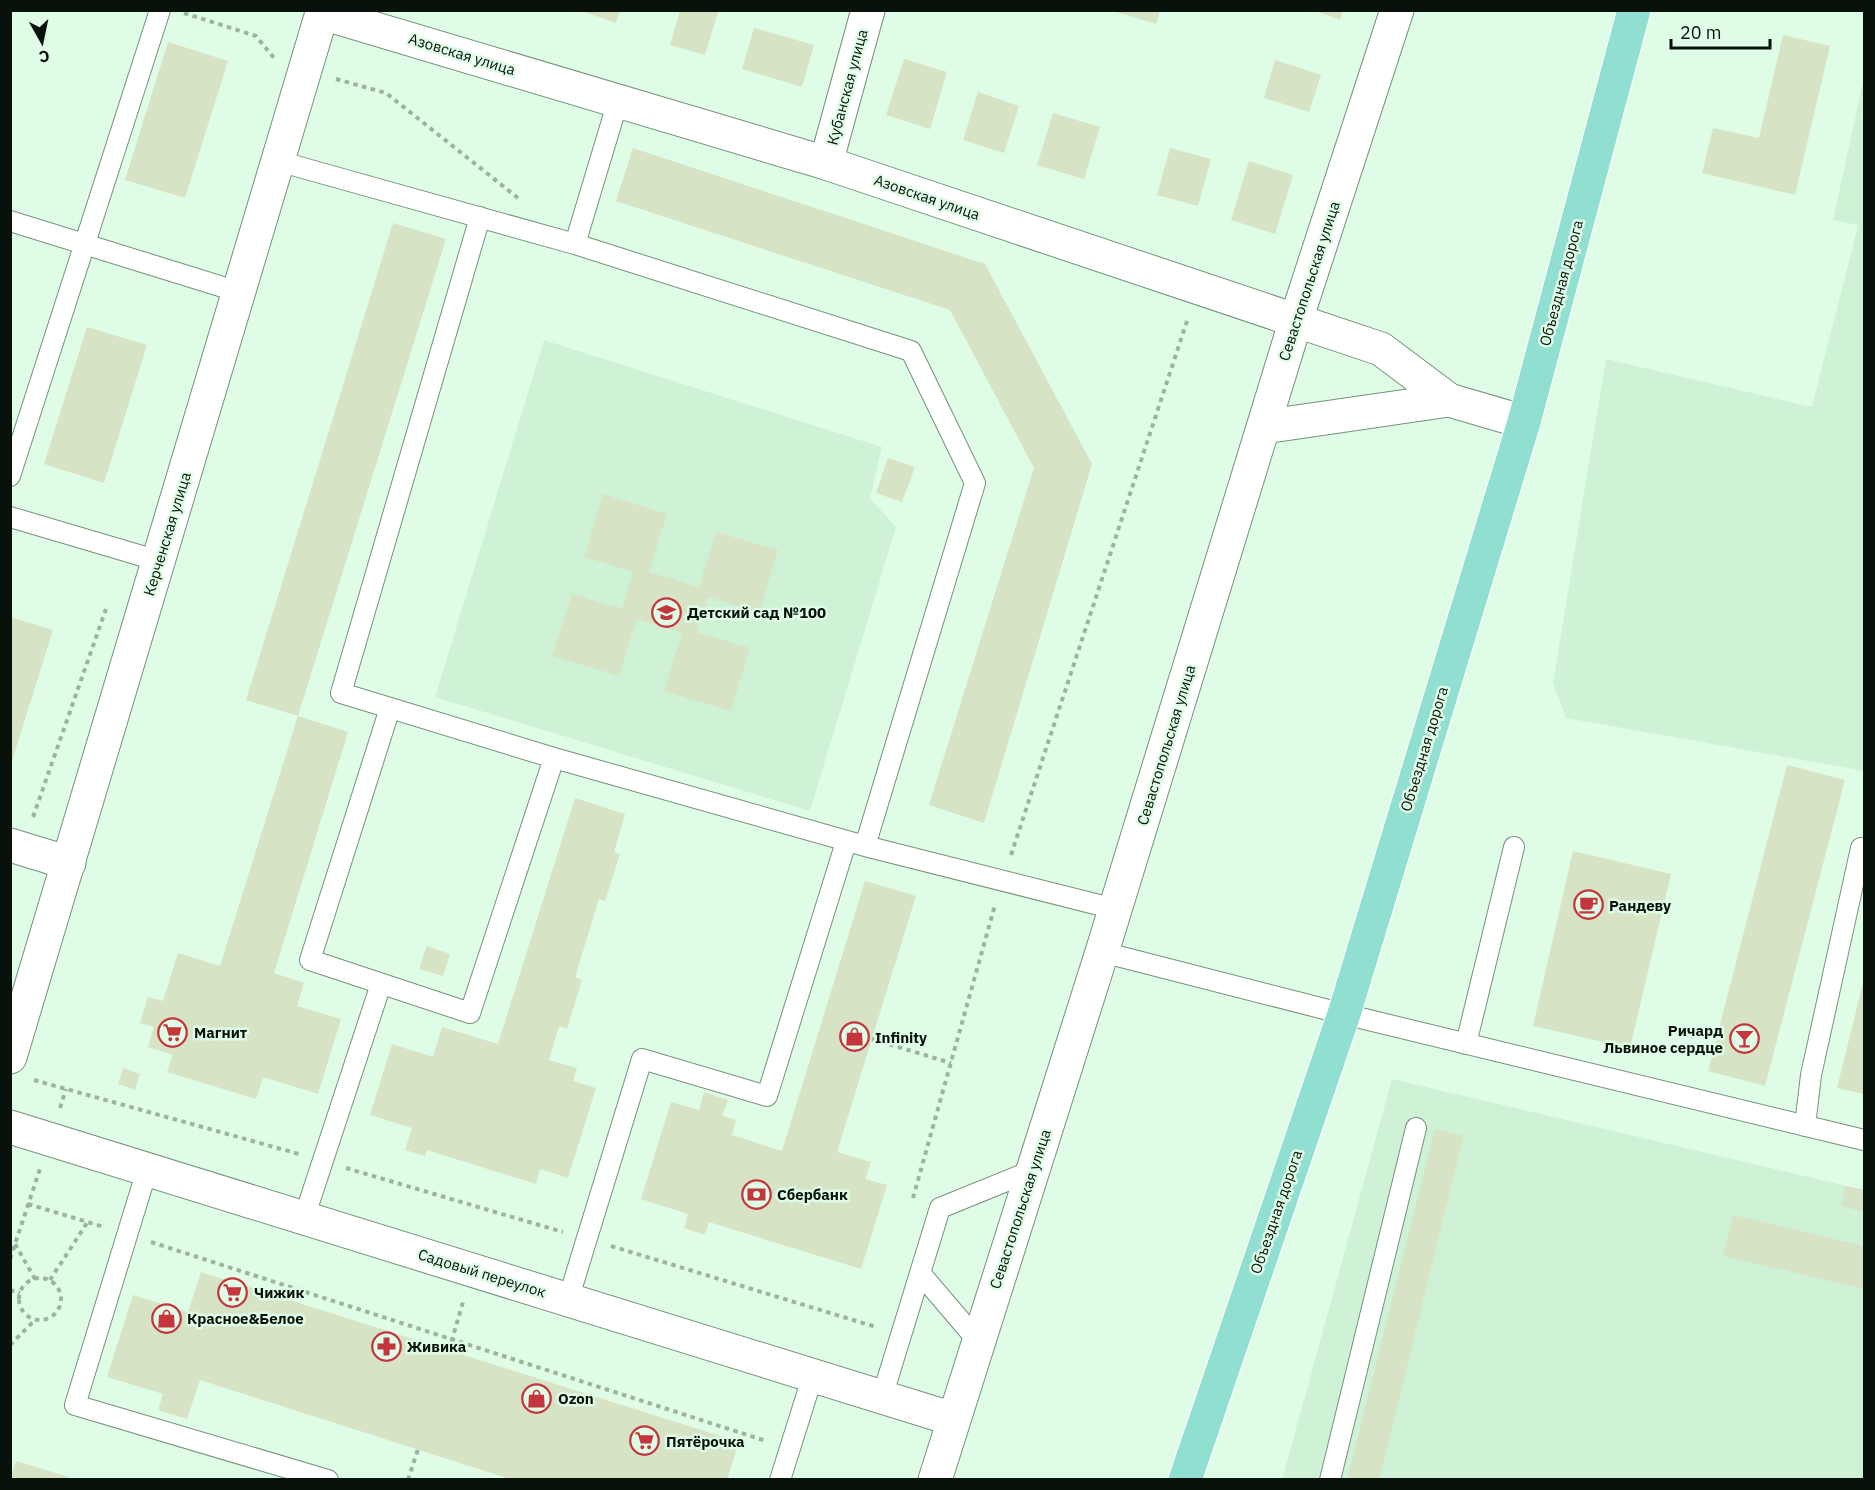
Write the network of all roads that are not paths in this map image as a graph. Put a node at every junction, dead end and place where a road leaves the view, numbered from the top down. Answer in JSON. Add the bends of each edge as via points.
{"nodes":[{"id":1,"x":160,"y":10,"type":"edge"},
{"id":2,"x":868,"y":10,"type":"edge"},
{"id":3,"x":1397,"y":10,"type":"edge"},
{"id":4,"x":1634,"y":10,"type":"edge"},
{"id":5,"x":320,"y":11,"type":"edge"},
{"id":6,"x":618,"y":101,"type":"junction"},
{"id":7,"x":278,"y":161,"type":"junction"},
{"id":8,"x":826,"y":163,"type":"junction"},
{"id":9,"x":480,"y":217,"type":"junction"},
{"id":10,"x":10,"y":221,"type":"edge"},
{"id":11,"x":85,"y":244,"type":"junction"},
{"id":12,"x":575,"y":244,"type":"junction"},
{"id":13,"x":239,"y":292,"type":"junction"},
{"id":14,"x":1296,"y":320,"type":"junction"},
{"id":15,"x":1449,"y":400,"type":"junction"},
{"id":16,"x":1524,"y":422,"type":"junction"},
{"id":17,"x":1263,"y":427,"type":"junction"},
{"id":18,"x":10,"y":476,"type":"edge"},
{"id":19,"x":10,"y":517,"type":"edge"},
{"id":20,"x":159,"y":561,"type":"junction"},
{"id":21,"x":390,"y":708,"type":"junction"},
{"id":22,"x":554,"y":758,"type":"junction"},
{"id":23,"x":856,"y":844,"type":"junction"},
{"id":24,"x":10,"y":845,"type":"edge"},
{"id":25,"x":1514,"y":847,"type":"dead end"},
{"id":26,"x":1861,"y":848,"type":"dead end"},
{"id":27,"x":69,"y":863,"type":"junction"},
{"id":28,"x":1115,"y":909,"type":"junction"},
{"id":29,"x":1102,"y":952,"type":"junction"},
{"id":30,"x":381,"y":984,"type":"junction"},
{"id":31,"x":1344,"y":1014,"type":"junction"},
{"id":32,"x":1466,"y":1044,"type":"junction"},
{"id":33,"x":22,"y":1068,"type":"edge"},
{"id":34,"x":1805,"y":1126,"type":"junction"},
{"id":35,"x":10,"y":1127,"type":"edge"},
{"id":36,"x":1416,"y":1128,"type":"dead end"},
{"id":37,"x":1864,"y":1140,"type":"edge"},
{"id":38,"x":147,"y":1170,"type":"junction"},
{"id":39,"x":1031,"y":1171,"type":"junction"},
{"id":40,"x":304,"y":1218,"type":"junction"},
{"id":41,"x":920,"y":1273,"type":"junction"},
{"id":42,"x":568,"y":1300,"type":"junction"},
{"id":43,"x":978,"y":1341,"type":"junction"},
{"id":44,"x":813,"y":1375,"type":"junction"},
{"id":45,"x":882,"y":1397,"type":"junction"},
{"id":46,"x":953,"y":1419,"type":"junction"},
{"id":47,"x":328,"y":1479,"type":"edge"},
{"id":48,"x":780,"y":1479,"type":"edge"},
{"id":49,"x":935,"y":1479,"type":"edge"},
{"id":50,"x":1185,"y":1479,"type":"edge"},
{"id":51,"x":1330,"y":1479,"type":"edge"}],
"edges":[{"from":1,"to":11,"type":"lane"},
{"from":2,"to":8,"type":"street","name":"Кубанская улица"},
{"from":3,"to":14,"type":"street","name":"Севастопольская улица"},
{"from":4,"to":16,"type":"main road","name":"Объездная дорога"},
{"from":5,"to":6,"type":"street","name":"Азовская улица"},
{"from":5,"to":7,"type":"street","name":"Керченская улица"},
{"from":6,"to":8,"type":"street","name":"Азовская улица"},
{"from":6,"to":12,"type":"lane"},
{"from":7,"to":9,"type":"lane"},
{"from":7,"to":13,"type":"street","name":"Керченская улица"},
{"from":8,"to":14,"type":"street","name":"Азовская улица"},
{"from":9,"to":12,"type":"lane"},
{"from":9,"to":21,"type":"lane","via":[[341,693]]},
{"from":10,"to":11,"type":"lane"},
{"from":11,"to":13,"type":"lane"},
{"from":11,"to":18,"type":"lane"},
{"from":12,"to":23,"type":"lane","via":[[911,351],[975,483]]},
{"from":13,"to":20,"type":"street","name":"Керченская улица"},
{"from":14,"to":15,"type":"street","name":"Азовская улица","via":[[1381,350]]},
{"from":14,"to":17,"type":"street","name":"Севастопольская улица"},
{"from":15,"to":16,"type":"street","name":"Азовская улица"},
{"from":15,"to":17,"type":"street"},
{"from":16,"to":31,"type":"main road","name":"Объездная дорога"},
{"from":17,"to":28,"type":"street","name":"Севастопольская улица"},
{"from":19,"to":20,"type":"lane"},
{"from":20,"to":27,"type":"street","name":"Керченская улица"},
{"from":21,"to":22,"type":"lane"},
{"from":21,"to":30,"type":"lane","via":[[310,960]]},
{"from":22,"to":23,"type":"lane"},
{"from":22,"to":30,"type":"lane","via":[[470,1012]]},
{"from":23,"to":28,"type":"lane"},
{"from":23,"to":42,"type":"lane","via":[[767,1096],[642,1059]]},
{"from":24,"to":27,"type":"street"},
{"from":25,"to":32,"type":"lane"},
{"from":26,"to":34,"type":"lane","via":[[1811,1075]]},
{"from":27,"to":33,"type":"street","name":"Керченская улица"},
{"from":28,"to":29,"type":"street","name":"Севастопольская улица"},
{"from":29,"to":31,"type":"lane"},
{"from":29,"to":39,"type":"street","name":"Севастопольская улица"},
{"from":30,"to":40,"type":"lane"},
{"from":31,"to":32,"type":"lane"},
{"from":31,"to":50,"type":"main road","name":"Объездная дорога"},
{"from":32,"to":34,"type":"lane"},
{"from":34,"to":37,"type":"lane"},
{"from":35,"to":38,"type":"street","name":"Садовый переулок"},
{"from":36,"to":51,"type":"lane"},
{"from":38,"to":40,"type":"street","name":"Садовый переулок"},
{"from":38,"to":47,"type":"lane","via":[[75,1405]]},
{"from":39,"to":41,"type":"lane","via":[[940,1208]]},
{"from":39,"to":43,"type":"street","name":"Севастопольская улица"},
{"from":40,"to":42,"type":"street","name":"Садовый переулок"},
{"from":41,"to":43,"type":"lane"},
{"from":41,"to":45,"type":"lane"},
{"from":42,"to":44,"type":"street","name":"Садовый переулок"},
{"from":43,"to":46,"type":"street","name":"Севастопольская улица"},
{"from":44,"to":45,"type":"street","name":"Садовый переулок"},
{"from":44,"to":48,"type":"lane"},
{"from":45,"to":46,"type":"street","name":"Садовый переулок"},
{"from":46,"to":49,"type":"street","name":"Севастопольская улица"}]}
